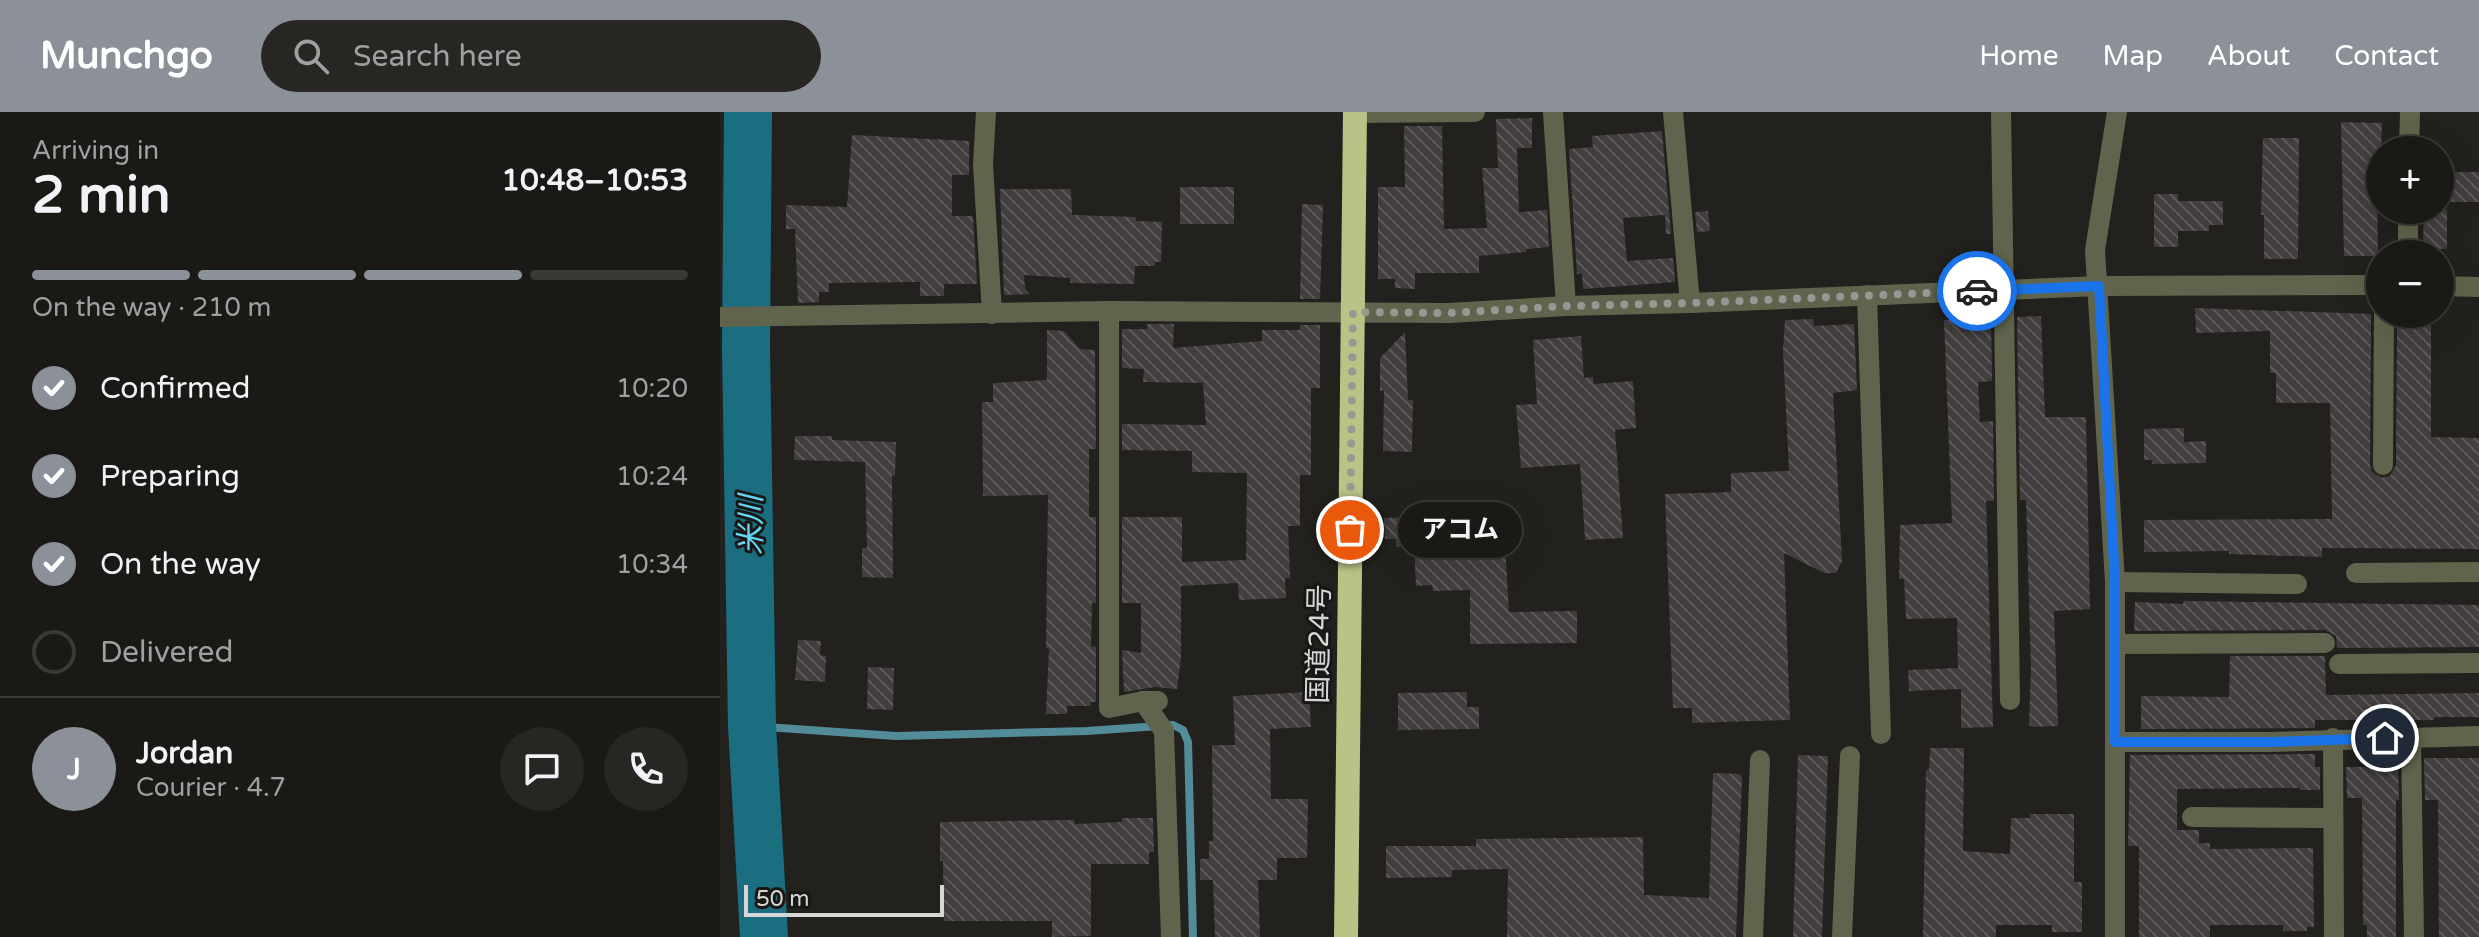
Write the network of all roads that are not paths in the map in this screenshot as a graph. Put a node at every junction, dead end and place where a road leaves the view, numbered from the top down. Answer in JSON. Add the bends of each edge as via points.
{"nodes":[{"id":1,"x":986,"y":112,"type":"edge"},
{"id":2,"x":1475,"y":112,"type":"edge"},
{"id":3,"x":1553,"y":112,"type":"edge"},
{"id":4,"x":1673,"y":112,"type":"edge"},
{"id":5,"x":2001,"y":112,"type":"edge"},
{"id":6,"x":2117,"y":112,"type":"edge"},
{"id":7,"x":2410,"y":112,"type":"edge"},
{"id":8,"x":1355,"y":113,"type":"edge"},
{"id":9,"x":2409,"y":136,"type":"edge"},
{"id":10,"x":2366,"y":285,"type":"edge"},
{"id":11,"x":2099,"y":286,"type":"junction"},
{"id":12,"x":2454,"y":286,"type":"edge"},
{"id":13,"x":2479,"y":287,"type":"edge"},
{"id":14,"x":2003,"y":290,"type":"junction"},
{"id":15,"x":1867,"y":295,"type":"junction"},
{"id":16,"x":1690,"y":303,"type":"junction"},
{"id":17,"x":1566,"y":306,"type":"junction"},
{"id":18,"x":1109,"y":311,"type":"junction"},
{"id":19,"x":1353,"y":312,"type":"junction"},
{"id":20,"x":992,"y":314,"type":"junction"},
{"id":21,"x":720,"y":317,"type":"edge"},
{"id":22,"x":2384,"y":328,"type":"edge"},
{"id":23,"x":2383,"y":465,"type":"dead end"},
{"id":24,"x":2479,"y":572,"type":"edge"},
{"id":25,"x":2356,"y":573,"type":"dead end"},
{"id":26,"x":2115,"y":582,"type":"junction"},
{"id":27,"x":2297,"y":584,"type":"dead end"},
{"id":28,"x":2325,"y":643,"type":"dead end"},
{"id":29,"x":2116,"y":644,"type":"junction"},
{"id":30,"x":2479,"y":663,"type":"edge"},
{"id":31,"x":2339,"y":664,"type":"dead end"},
{"id":32,"x":2010,"y":700,"type":"dead end"},
{"id":33,"x":1881,"y":734,"type":"dead end"},
{"id":34,"x":2479,"y":736,"type":"edge"},
{"id":35,"x":2411,"y":737,"type":"junction"},
{"id":36,"x":2333,"y":738,"type":"junction"},
{"id":37,"x":2115,"y":742,"type":"junction"},
{"id":38,"x":1850,"y":756,"type":"dead end"},
{"id":39,"x":1760,"y":760,"type":"dead end"},
{"id":40,"x":2192,"y":817,"type":"dead end"},
{"id":41,"x":2333,"y":818,"type":"junction"},
{"id":42,"x":1171,"y":937,"type":"edge"},
{"id":43,"x":1346,"y":937,"type":"edge"},
{"id":44,"x":1753,"y":937,"type":"edge"},
{"id":45,"x":1842,"y":937,"type":"edge"},
{"id":46,"x":2115,"y":937,"type":"edge"},
{"id":47,"x":2334,"y":937,"type":"edge"},
{"id":48,"x":2414,"y":937,"type":"edge"}],
"edges":[{"from":1,"to":20,"type":"street","via":[[983,165]]},
{"from":2,"to":8,"type":"street"},
{"from":3,"to":17,"type":"street"},
{"from":4,"to":16,"type":"street"},
{"from":5,"to":14,"type":"street"},
{"from":6,"to":11,"type":"street","via":[[2095,250]]},
{"from":7,"to":9,"type":"street"},
{"from":8,"to":19,"type":"highway","name":"国道24号"},
{"from":10,"to":11,"type":"street"},
{"from":11,"to":14,"type":"street"},
{"from":11,"to":26,"type":"street"},
{"from":12,"to":13,"type":"street"},
{"from":14,"to":15,"type":"street"},
{"from":14,"to":32,"type":"street"},
{"from":15,"to":16,"type":"street"},
{"from":15,"to":33,"type":"street"},
{"from":16,"to":17,"type":"street"},
{"from":17,"to":19,"type":"street"},
{"from":18,"to":19,"type":"street"},
{"from":18,"to":20,"type":"street"},
{"from":18,"to":42,"type":"street","via":[[1109,708],[1150,701],[1164,731]]},
{"from":19,"to":43,"type":"highway","name":"国道24号"},
{"from":20,"to":21,"type":"street"},
{"from":22,"to":23,"type":"street"},
{"from":24,"to":25,"type":"street"},
{"from":26,"to":27,"type":"street"},
{"from":26,"to":29,"type":"street"},
{"from":28,"to":29,"type":"street"},
{"from":29,"to":37,"type":"street"},
{"from":30,"to":31,"type":"street"},
{"from":34,"to":35,"type":"street"},
{"from":35,"to":36,"type":"street"},
{"from":35,"to":48,"type":"street"},
{"from":36,"to":37,"type":"street"},
{"from":36,"to":41,"type":"street"},
{"from":37,"to":46,"type":"street"},
{"from":38,"to":45,"type":"street"},
{"from":39,"to":44,"type":"street"},
{"from":40,"to":41,"type":"street"},
{"from":41,"to":47,"type":"street"}]}
